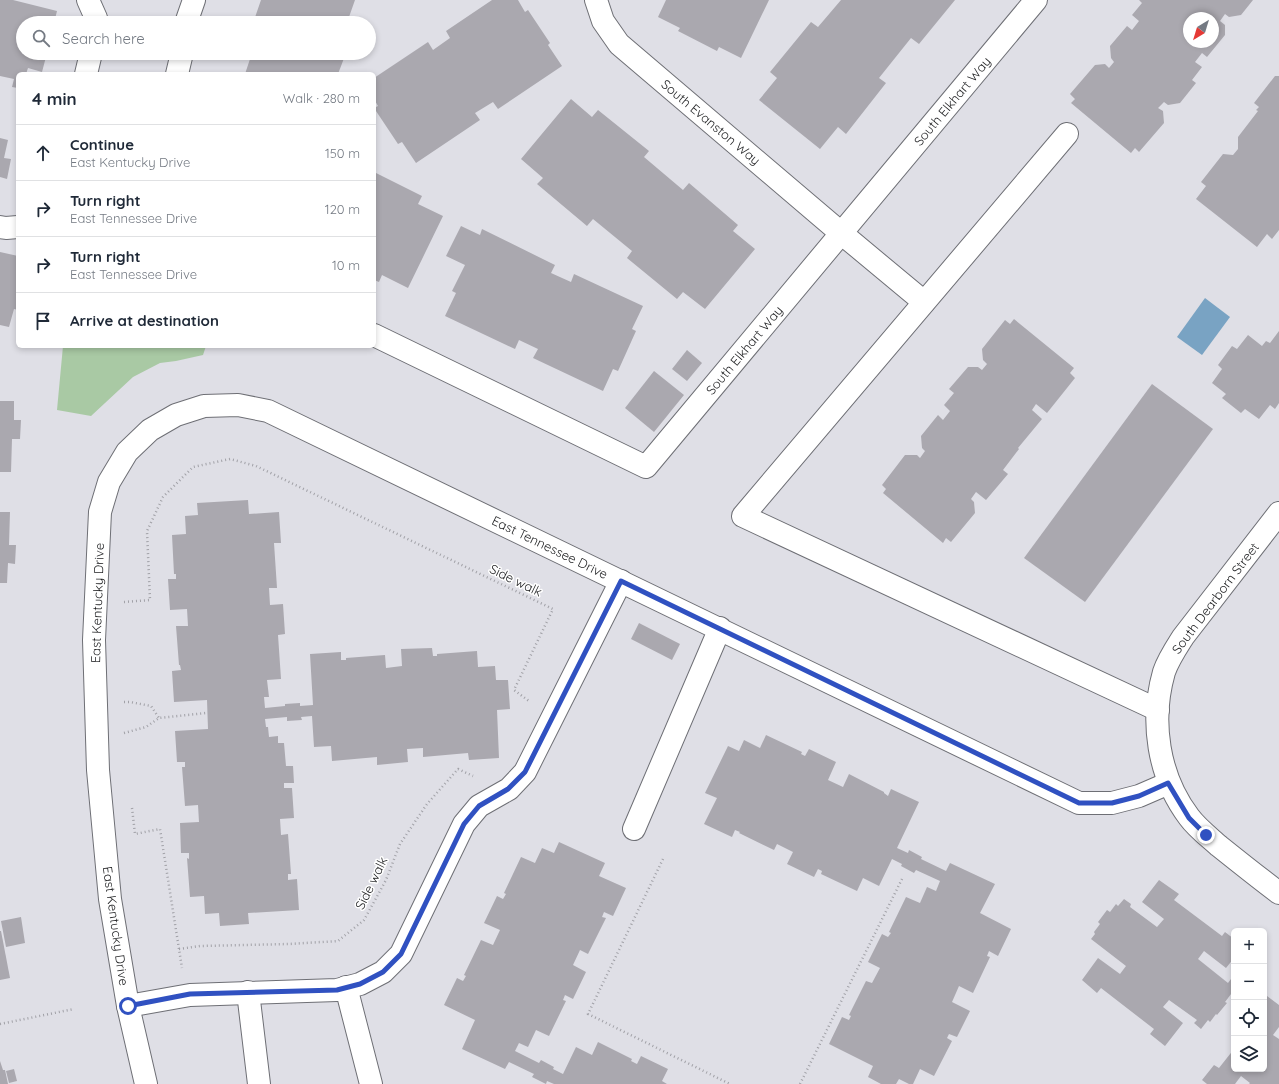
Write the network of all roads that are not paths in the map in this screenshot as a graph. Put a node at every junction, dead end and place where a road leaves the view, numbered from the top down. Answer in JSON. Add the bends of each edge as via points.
{"nodes":[{"id":1,"x":88,"y":0,"type":"edge"},
{"id":2,"x":194,"y":0,"type":"edge"},
{"id":3,"x":596,"y":0,"type":"edge"},
{"id":4,"x":1036,"y":0,"type":"edge"},
{"id":5,"x":95,"y":16,"type":"edge"},
{"id":6,"x":188,"y":16,"type":"edge"},
{"id":7,"x":89,"y":60,"type":"edge"},
{"id":8,"x":180,"y":60,"type":"edge"},
{"id":9,"x":86,"y":72,"type":"edge"},
{"id":10,"x":177,"y":72,"type":"edge"},
{"id":11,"x":1067,"y":134,"type":"dead end"},
{"id":12,"x":0,"y":227,"type":"edge"},
{"id":13,"x":16,"y":227,"type":"edge"},
{"id":14,"x":841,"y":233,"type":"junction"},
{"id":15,"x":924,"y":302,"type":"junction"},
{"id":16,"x":376,"y":336,"type":"edge"},
{"id":17,"x":176,"y":415,"type":"joint"},
{"id":18,"x":1279,"y":513,"type":"edge"},
{"id":19,"x":621,"y":581,"type":"junction"},
{"id":20,"x":720,"y":628,"type":"junction"},
{"id":21,"x":1158,"y":710,"type":"junction"},
{"id":22,"x":1168,"y":783,"type":"junction"},
{"id":23,"x":634,"y":829,"type":"dead end"},
{"id":24,"x":1279,"y":893,"type":"edge"},
{"id":25,"x":346,"y":987,"type":"junction"},
{"id":26,"x":248,"y":992,"type":"junction"},
{"id":27,"x":128,"y":1006,"type":"junction"},
{"id":28,"x":146,"y":1084,"type":"edge"},
{"id":29,"x":259,"y":1084,"type":"edge"},
{"id":30,"x":371,"y":1084,"type":"edge"}],
"edges":[{"from":1,"to":5,"type":"street"},
{"from":2,"to":6,"type":"street"},
{"from":3,"to":14,"type":"street","name":"South Evanston Way","via":[[603,21],[619,44]]},
{"from":4,"to":14,"type":"street","name":"South Elkhart Way"},
{"from":7,"to":9,"type":"street"},
{"from":8,"to":10,"type":"street"},
{"from":11,"to":15,"type":"street"},
{"from":12,"to":13,"type":"street"},
{"from":14,"to":15,"type":"street","name":"South Evanston Way"},
{"from":14,"to":16,"type":"street","name":"South Elkhart Way","via":[[646,467]]},
{"from":15,"to":21,"type":"street","via":[[743,516]]},
{"from":17,"to":19,"type":"street","name":"East Tennessee Drive","via":[[204,406],[238,405],[268,411]]},
{"from":17,"to":27,"type":"street","name":"East Kentucky Drive","via":[[150,430],[127,452],[109,482],[100,512],[94,640],[98,770],[110,898]]},
{"from":18,"to":21,"type":"street","name":"South Dearborn Street","via":[[1183,637],[1165,671]]},
{"from":19,"to":20,"type":"street","name":"East Tennessee Drive"},
{"from":19,"to":25,"type":"street","via":[[525,772],[508,789],[479,806],[464,824],[401,954],[383,972],[360,984]]},
{"from":20,"to":22,"type":"street","name":"East Tennessee Drive","via":[[1079,803],[1112,803],[1139,796]]},
{"from":20,"to":23,"type":"street"},
{"from":21,"to":22,"type":"street","name":"South Dearborn Street","via":[[1158,734]]},
{"from":22,"to":24,"type":"street","via":[[1189,818],[1206,835]]},
{"from":25,"to":26,"type":"street","via":[[337,990]]},
{"from":25,"to":30,"type":"street"},
{"from":26,"to":27,"type":"street","via":[[190,994]]},
{"from":26,"to":29,"type":"street"},
{"from":27,"to":28,"type":"street","name":"East Kentucky Drive"}]}
